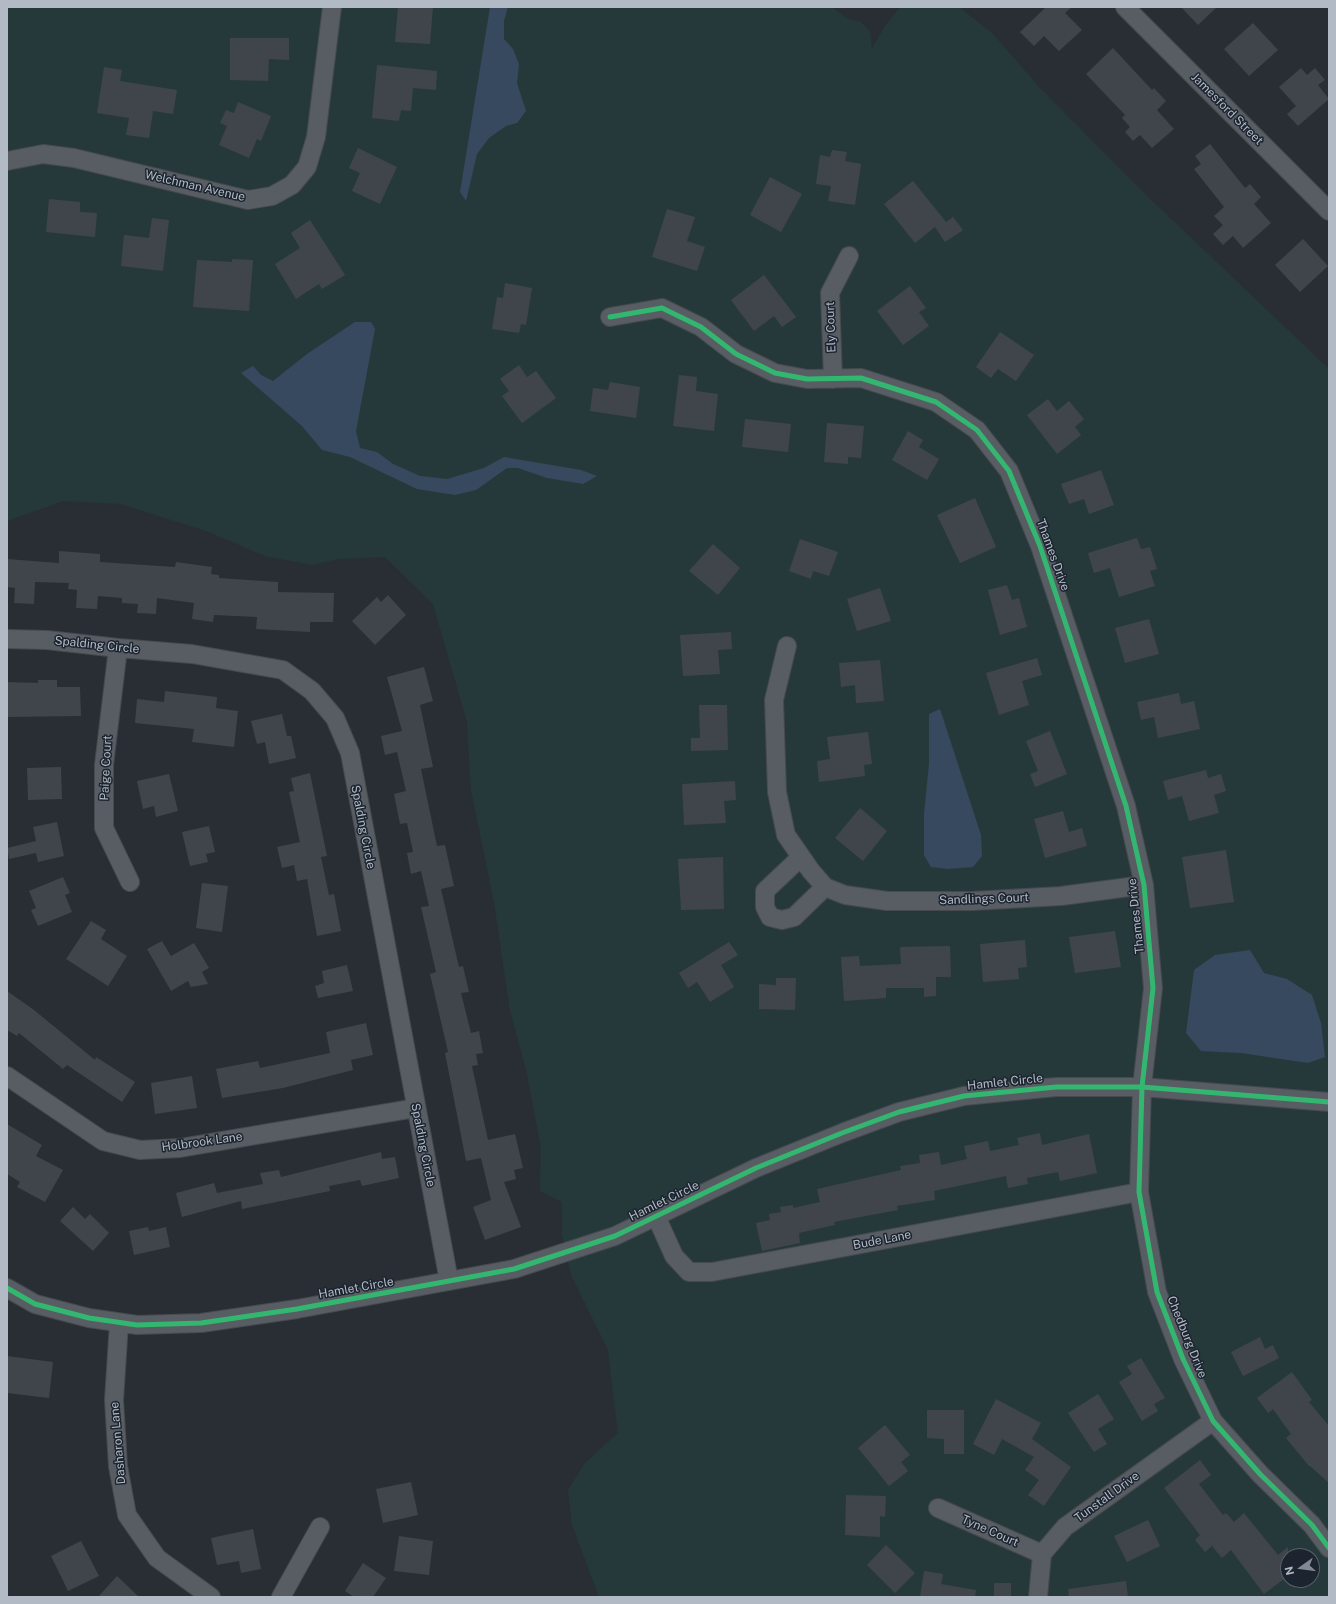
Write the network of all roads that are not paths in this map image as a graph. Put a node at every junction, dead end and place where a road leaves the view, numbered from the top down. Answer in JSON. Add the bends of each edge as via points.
{"nodes":[{"id":1,"x":332,"y":7,"type":"edge"},
{"id":2,"x":1125,"y":7,"type":"edge"},
{"id":3,"x":7,"y":161,"type":"edge"},
{"id":4,"x":1329,"y":210,"type":"edge"},
{"id":5,"x":849,"y":256,"type":"dead end"},
{"id":6,"x":610,"y":317,"type":"dead end"},
{"id":7,"x":833,"y":379,"type":"junction"},
{"id":8,"x":7,"y":640,"type":"edge"},
{"id":9,"x":787,"y":646,"type":"dead end"},
{"id":10,"x":118,"y":648,"type":"junction"},
{"id":11,"x":801,"y":857,"type":"junction"},
{"id":12,"x":130,"y":882,"type":"dead end"},
{"id":13,"x":1144,"y":885,"type":"junction"},
{"id":14,"x":825,"y":887,"type":"junction"},
{"id":15,"x":7,"y":1076,"type":"edge"},
{"id":16,"x":1142,"y":1087,"type":"junction"},
{"id":17,"x":1329,"y":1102,"type":"edge"},
{"id":18,"x":416,"y":1108,"type":"junction"},
{"id":19,"x":1139,"y":1192,"type":"junction"},
{"id":20,"x":656,"y":1216,"type":"junction"},
{"id":21,"x":449,"y":1281,"type":"junction"},
{"id":22,"x":7,"y":1288,"type":"edge"},
{"id":23,"x":119,"y":1323,"type":"junction"},
{"id":24,"x":1213,"y":1421,"type":"junction"},
{"id":25,"x":938,"y":1508,"type":"dead end"},
{"id":26,"x":320,"y":1527,"type":"dead end"},
{"id":27,"x":1329,"y":1548,"type":"edge"},
{"id":28,"x":1042,"y":1554,"type":"junction"},
{"id":29,"x":211,"y":1597,"type":"edge"},
{"id":30,"x":281,"y":1597,"type":"edge"},
{"id":31,"x":1038,"y":1597,"type":"edge"}],
"edges":[{"from":1,"to":3,"type":"street","name":"Welchman Avenue","via":[[316,137],[307,168],[292,185],[272,196],[248,200],[74,158],[43,154]]},
{"from":2,"to":4,"type":"street","name":"Jamesford Street"},
{"from":5,"to":7,"type":"street","name":"Ely Court","via":[[830,294]]},
{"from":6,"to":7,"type":"street","name":"Thames Drive","via":[[662,308],[701,327],[736,354],[775,373],[807,379]]},
{"from":7,"to":13,"type":"street","name":"Thames Drive","via":[[861,378],[936,402],[977,430],[1009,471],[1040,546],[1126,806]]},
{"from":8,"to":10,"type":"street","name":"Spalding Circle","via":[[47,640]]},
{"from":9,"to":11,"type":"street","name":"Sandlings Court","via":[[774,700],[777,792],[786,835]]},
{"from":10,"to":12,"type":"street","name":"Paige Court","via":[[104,765],[104,828]]},
{"from":10,"to":18,"type":"street","name":"Spalding Circle","via":[[192,654],[282,670],[312,691],[335,718],[350,753]]},
{"from":11,"to":14,"type":"street","name":"Sandlings Court"},
{"from":11,"to":14,"type":"street","via":[[765,891],[765,908],[770,917],[782,920],[794,917]]},
{"from":13,"to":14,"type":"street","name":"Sandlings Court","via":[[1061,896],[973,901],[887,901],[845,895]]},
{"from":13,"to":16,"type":"street","name":"Thames Drive","via":[[1153,988]]},
{"from":15,"to":18,"type":"street","name":"Holbrook Lane","via":[[103,1141],[140,1150],[180,1148]]},
{"from":16,"to":17,"type":"street","name":"Hamlet Circle"},
{"from":16,"to":19,"type":"street","name":"Chedburg Drive"},
{"from":16,"to":20,"type":"street","name":"Hamlet Circle","via":[[1056,1087],[964,1096],[899,1112],[756,1168]]},
{"from":18,"to":21,"type":"street","name":"Spalding Circle"},
{"from":19,"to":20,"type":"street","name":"Bude Lane","via":[[712,1272],[689,1272],[674,1256]]},
{"from":19,"to":24,"type":"street","name":"Chedburg Drive","via":[[1158,1292],[1184,1359]]},
{"from":20,"to":21,"type":"street","name":"Hamlet Circle","via":[[615,1236],[514,1269]]},
{"from":21,"to":23,"type":"street","name":"Hamlet Circle","via":[[297,1309],[201,1323]]},
{"from":22,"to":23,"type":"street","name":"Hamlet Circle","via":[[35,1304]]},
{"from":23,"to":29,"type":"street","name":"Dasharon Lane","via":[[114,1400],[118,1466],[127,1515],[157,1558]]},
{"from":24,"to":27,"type":"street","name":"Chedburg Drive","via":[[1260,1474],[1312,1525]]},
{"from":24,"to":28,"type":"street","name":"Tunstall Drive","via":[[1066,1527]]},
{"from":25,"to":28,"type":"street","name":"Tyne Court"},
{"from":26,"to":30,"type":"street"},
{"from":28,"to":31,"type":"street"}]}
